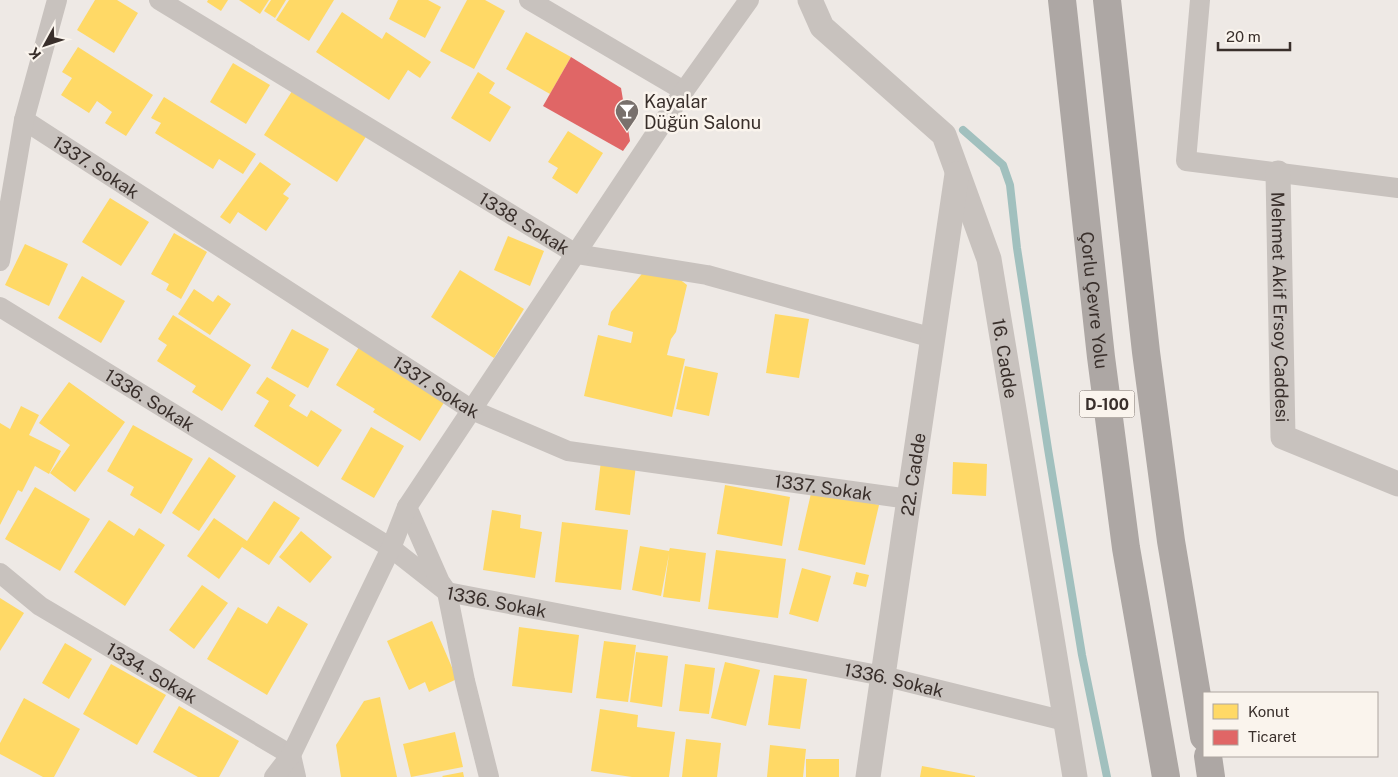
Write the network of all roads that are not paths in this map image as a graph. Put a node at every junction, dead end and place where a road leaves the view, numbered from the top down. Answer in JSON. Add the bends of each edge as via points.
{"nodes":[{"id":1,"x":57,"y":0,"type":"edge"},
{"id":2,"x":159,"y":0,"type":"edge"},
{"id":3,"x":529,"y":0,"type":"edge"},
{"id":4,"x":749,"y":0,"type":"edge"},
{"id":5,"x":810,"y":0,"type":"edge"},
{"id":6,"x":1062,"y":0,"type":"edge"},
{"id":7,"x":1200,"y":0,"type":"edge"},
{"id":8,"x":1107,"y":12,"type":"edge"},
{"id":9,"x":684,"y":92,"type":"junction"},
{"id":10,"x":24,"y":120,"type":"junction"},
{"id":11,"x":957,"y":170,"type":"junction"},
{"id":12,"x":1278,"y":172,"type":"junction"},
{"id":13,"x":1398,"y":188,"type":"edge"},
{"id":14,"x":576,"y":254,"type":"junction"},
{"id":15,"x":0,"y":261,"type":"edge"},
{"id":16,"x":0,"y":307,"type":"edge"},
{"id":17,"x":933,"y":338,"type":"junction"},
{"id":18,"x":472,"y":410,"type":"junction"},
{"id":19,"x":1398,"y":484,"type":"edge"},
{"id":20,"x":909,"y":499,"type":"junction"},
{"id":21,"x":408,"y":507,"type":"junction"},
{"id":22,"x":391,"y":548,"type":"junction"},
{"id":23,"x":0,"y":573,"type":"edge"},
{"id":24,"x":447,"y":592,"type":"junction"},
{"id":25,"x":883,"y":676,"type":"junction"},
{"id":26,"x":1065,"y":721,"type":"junction"},
{"id":27,"x":1203,"y":731,"type":"edge"},
{"id":28,"x":291,"y":755,"type":"junction"},
{"id":29,"x":1208,"y":757,"type":"edge"},
{"id":30,"x":274,"y":777,"type":"edge"},
{"id":31,"x":296,"y":777,"type":"edge"},
{"id":32,"x":489,"y":777,"type":"edge"},
{"id":33,"x":868,"y":777,"type":"edge"},
{"id":34,"x":1074,"y":777,"type":"edge"},
{"id":35,"x":1166,"y":777,"type":"edge"},
{"id":36,"x":1211,"y":777,"type":"edge"}],
"edges":[{"from":1,"to":10,"type":"street"},
{"from":2,"to":14,"type":"street","name":"1338. Sokak"},
{"from":3,"to":9,"type":"street"},
{"from":4,"to":9,"type":"street"},
{"from":5,"to":11,"type":"street","name":"16. Cadde","via":[[822,27],[944,135]]},
{"from":6,"to":35,"type":"highway","name":"Çorlu Çevre Yolu","number":"D-100","via":[[1101,357],[1126,548]]},
{"from":7,"to":12,"type":"street","via":[[1186,161]]},
{"from":8,"to":27,"type":"highway","number":"D-100","via":[[1170,541]]},
{"from":9,"to":14,"type":"street"},
{"from":10,"to":15,"type":"street"},
{"from":10,"to":18,"type":"street","name":"1337. Sokak"},
{"from":11,"to":17,"type":"street","name":"22. Cadde"},
{"from":11,"to":26,"type":"street","name":"16. Cadde","via":[[989,259]]},
{"from":12,"to":13,"type":"street"},
{"from":12,"to":19,"type":"street","name":"Mehmet Akif Ersoy Caddesi","via":[[1283,437]]},
{"from":14,"to":17,"type":"street","name":"1338. Sokak","via":[[707,275]]},
{"from":14,"to":18,"type":"street"},
{"from":16,"to":22,"type":"street","name":"1336. Sokak"},
{"from":17,"to":20,"type":"street","name":"22. Cadde"},
{"from":18,"to":20,"type":"street","name":"1337. Sokak","via":[[568,451]]},
{"from":18,"to":21,"type":"street"},
{"from":20,"to":25,"type":"street","name":"22. Cadde"},
{"from":21,"to":22,"type":"street"},
{"from":21,"to":24,"type":"street"},
{"from":22,"to":24,"type":"street","name":"1336. Sokak"},
{"from":22,"to":28,"type":"street"},
{"from":23,"to":28,"type":"street","name":"1334. Sokak","via":[[40,606]]},
{"from":24,"to":25,"type":"street","name":"1336. Sokak"},
{"from":24,"to":32,"type":"street"},
{"from":25,"to":26,"type":"street","name":"1336. Sokak"},
{"from":25,"to":33,"type":"street","name":"22. Cadde"},
{"from":26,"to":34,"type":"street","name":"16. Cadde"},
{"from":28,"to":30,"type":"street"},
{"from":28,"to":31,"type":"street"},
{"from":29,"to":36,"type":"highway"}]}
